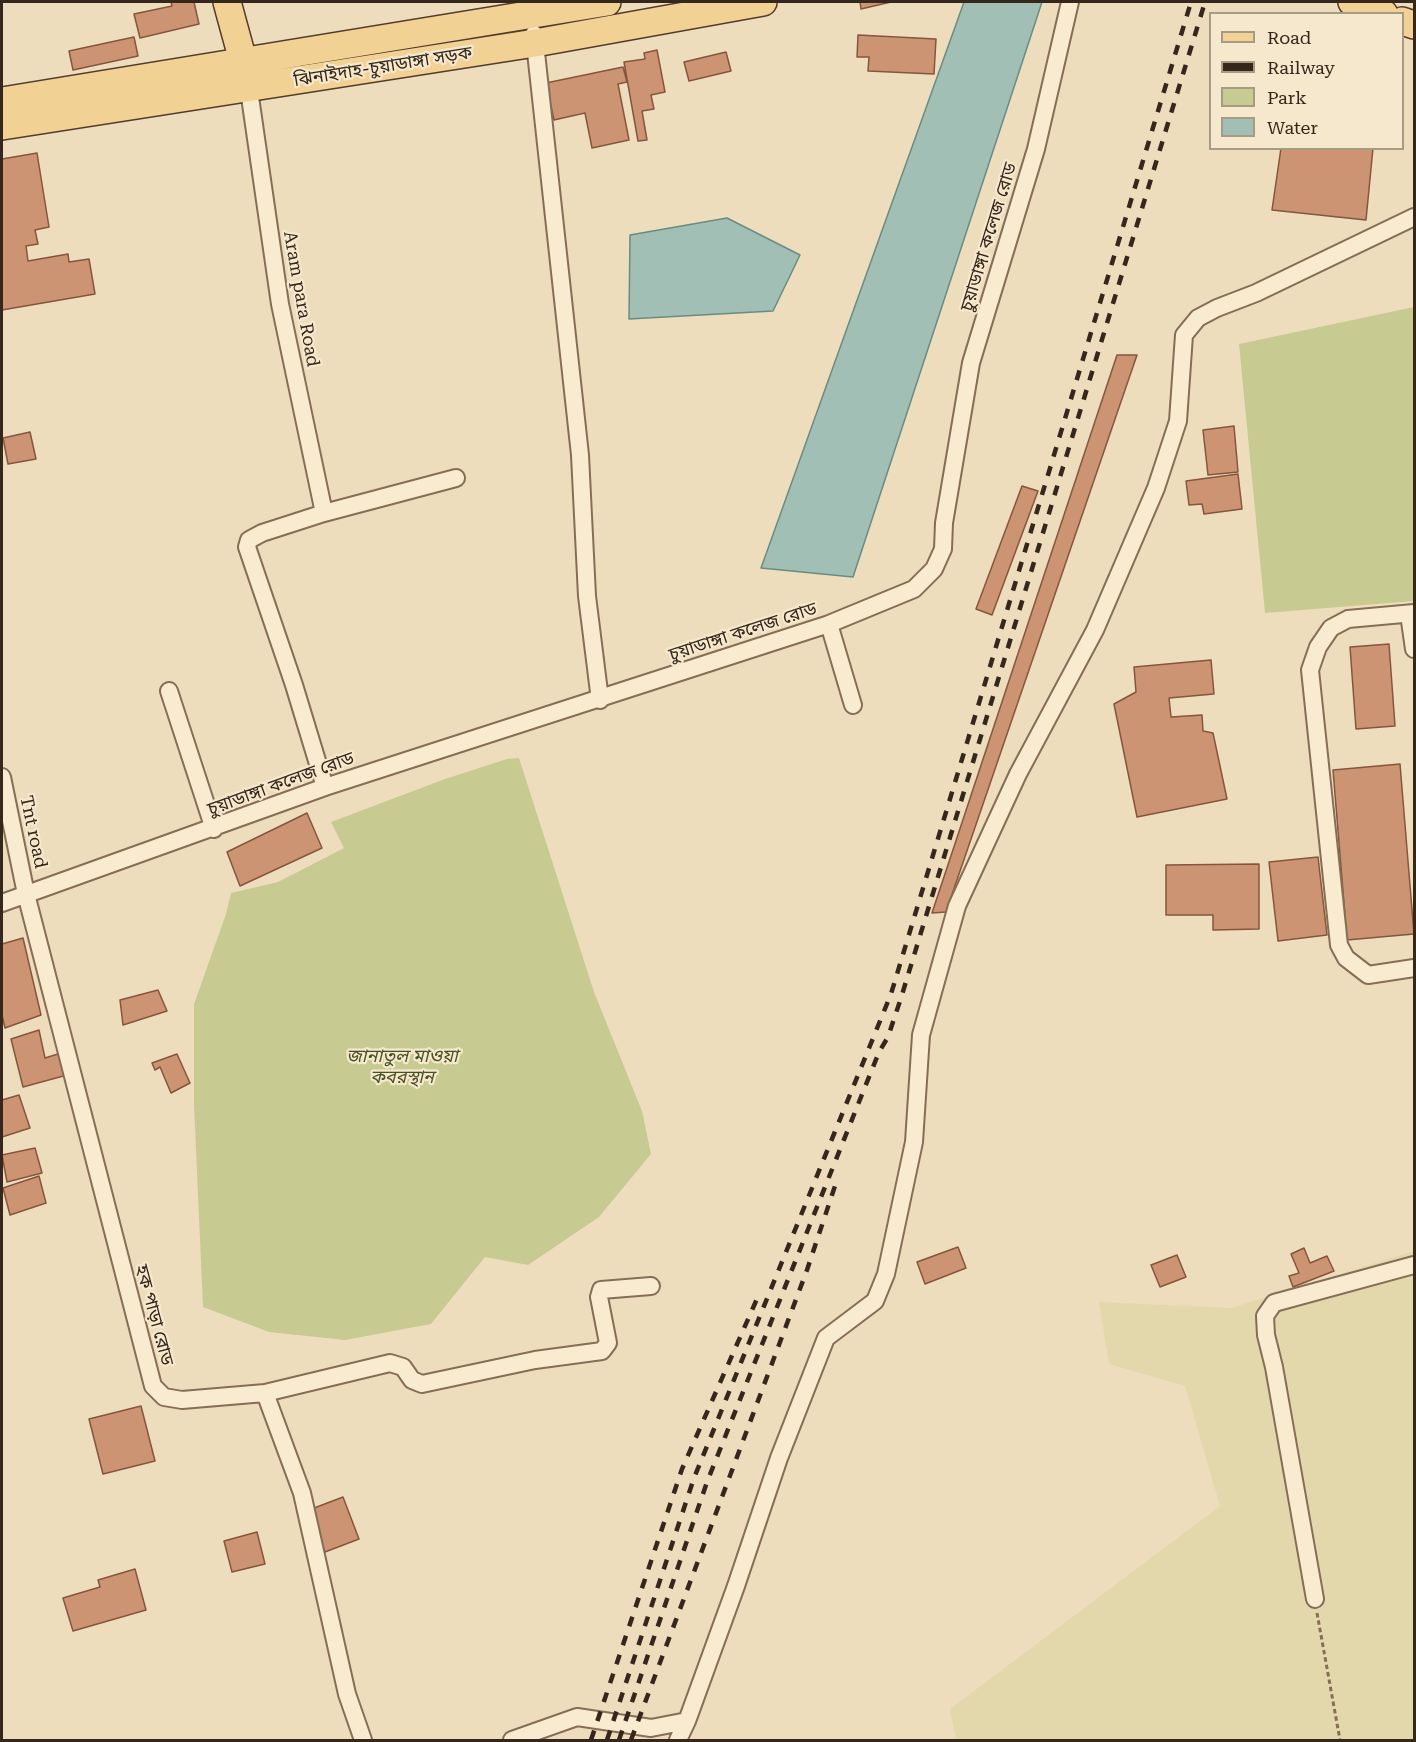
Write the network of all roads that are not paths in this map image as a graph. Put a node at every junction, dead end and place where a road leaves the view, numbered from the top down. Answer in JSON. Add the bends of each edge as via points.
{"nodes":[{"id":1,"x":227,"y":2,"type":"edge"},
{"id":2,"x":607,"y":2,"type":"edge"},
{"id":3,"x":763,"y":2,"type":"edge"},
{"id":4,"x":1070,"y":2,"type":"edge"},
{"id":5,"x":1352,"y":2,"type":"edge"},
{"id":6,"x":1379,"y":12,"type":"edge"},
{"id":7,"x":533,"y":16,"type":"junction"},
{"id":8,"x":401,"y":35,"type":"junction"},
{"id":9,"x":535,"y":43,"type":"junction"},
{"id":10,"x":245,"y":63,"type":"junction"},
{"id":11,"x":405,"y":63,"type":"junction"},
{"id":12,"x":249,"y":90,"type":"junction"},
{"id":13,"x":2,"y":101,"type":"edge"},
{"id":14,"x":2,"y":126,"type":"edge"},
{"id":15,"x":1414,"y":217,"type":"edge"},
{"id":16,"x":456,"y":478,"type":"dead end"},
{"id":17,"x":324,"y":513,"type":"junction"},
{"id":18,"x":1412,"y":614,"type":"edge"},
{"id":19,"x":829,"y":624,"type":"junction"},
{"id":20,"x":1414,"y":649,"type":"edge"},
{"id":21,"x":169,"y":691,"type":"dead end"},
{"id":22,"x":600,"y":700,"type":"junction"},
{"id":23,"x":852,"y":705,"type":"dead end"},
{"id":24,"x":2,"y":777,"type":"edge"},
{"id":25,"x":325,"y":788,"type":"junction"},
{"id":26,"x":214,"y":829,"type":"junction"},
{"id":27,"x":26,"y":894,"type":"junction"},
{"id":28,"x":2,"y":903,"type":"edge"},
{"id":29,"x":1414,"y":968,"type":"edge"},
{"id":30,"x":1414,"y":1265,"type":"edge"},
{"id":31,"x":651,"y":1286,"type":"dead end"},
{"id":32,"x":265,"y":1393,"type":"junction"},
{"id":33,"x":1315,"y":1599,"type":"road end"},
{"id":34,"x":687,"y":1721,"type":"junction"},
{"id":35,"x":363,"y":1740,"type":"edge"},
{"id":36,"x":512,"y":1740,"type":"edge"},
{"id":37,"x":678,"y":1740,"type":"edge"}],
"edges":[{"from":1,"to":10,"type":"main road"},
{"from":2,"to":7,"type":"main road","name":"ঝিনাইদাহ-চুয়াডাঙ্গা সড়ক"},
{"from":3,"to":9,"type":"main road","name":"ঝিনাইদাহ-চুয়াডাঙ্গা সড়ক"},
{"from":4,"to":19,"type":"street","name":"চুয়াডাঙ্গা কলেজ রোড","via":[[1036,149],[971,363],[943,549],[934,569],[914,589]]},
{"from":5,"to":6,"type":"main road"},
{"from":7,"to":8,"type":"main road","name":"ঝিনাইদাহ-চুয়াডাঙ্গা সড়ক"},
{"from":7,"to":9,"type":"street"},
{"from":8,"to":10,"type":"main road","name":"ঝিনাইদাহ-চুয়াডাঙ্গা সড়ক"},
{"from":8,"to":11,"type":"main road"},
{"from":9,"to":11,"type":"main road","name":"ঝিনাইদাহ-চুয়াডাঙ্গা সড়ক"},
{"from":9,"to":22,"type":"street","via":[[580,455],[587,596]]},
{"from":10,"to":12,"type":"main road"},
{"from":10,"to":13,"type":"main road","name":"ঝিনাইদাহ-চুয়াডাঙ্গা সড়ক"},
{"from":11,"to":12,"type":"main road","name":"ঝিনাইদাহ-চুয়াডাঙ্গা সড়ক"},
{"from":12,"to":14,"type":"main road","name":"ঝিনাইদাহ-চুয়াডাঙ্গা সড়ক"},
{"from":12,"to":17,"type":"street","name":"Aram para Road","via":[[280,304]]},
{"from":15,"to":34,"type":"street","via":[[1257,293],[1216,308],[1198,318],[1184,335],[1178,421],[1156,488],[1095,630],[1018,774],[957,906],[921,1035],[915,1142],[886,1274],[875,1301],[826,1338],[779,1458]]},
{"from":16,"to":17,"type":"street"},
{"from":17,"to":25,"type":"street","via":[[254,536],[247,547]]},
{"from":18,"to":20,"type":"street"},
{"from":18,"to":29,"type":"street","via":[[1348,619],[1331,628],[1318,646],[1310,670],[1339,945],[1346,958],[1368,975]]},
{"from":19,"to":22,"type":"street","name":"চুয়াডাঙ্গা কলেজ রোড"},
{"from":19,"to":23,"type":"street"},
{"from":21,"to":26,"type":"street"},
{"from":22,"to":25,"type":"street","name":"চুয়াডাঙ্গা কলেজ রোড"},
{"from":24,"to":27,"type":"street","name":"Tnt road"},
{"from":25,"to":26,"type":"street","name":"চুয়াডাঙ্গা কলেজ রোড"},
{"from":26,"to":27,"type":"street","name":"চুয়াডাঙ্গা কলেজ রোড"},
{"from":27,"to":28,"type":"street","name":"চুয়াডাঙ্গা কলেজ রোড"},
{"from":27,"to":32,"type":"street","name":"হক পাড়া রোড","via":[[153,1386],[164,1397],[182,1400]]},
{"from":30,"to":33,"type":"street","via":[[1274,1303],[1265,1316]]},
{"from":31,"to":32,"type":"street","name":"হক পাড়া রোড","via":[[601,1290],[608,1344],[602,1351],[535,1360],[422,1384],[412,1380],[403,1367],[390,1363]]},
{"from":32,"to":35,"type":"street","via":[[302,1492],[347,1694]]},
{"from":34,"to":36,"type":"street","via":[[651,1728],[577,1717]]},
{"from":34,"to":37,"type":"street"}]}
